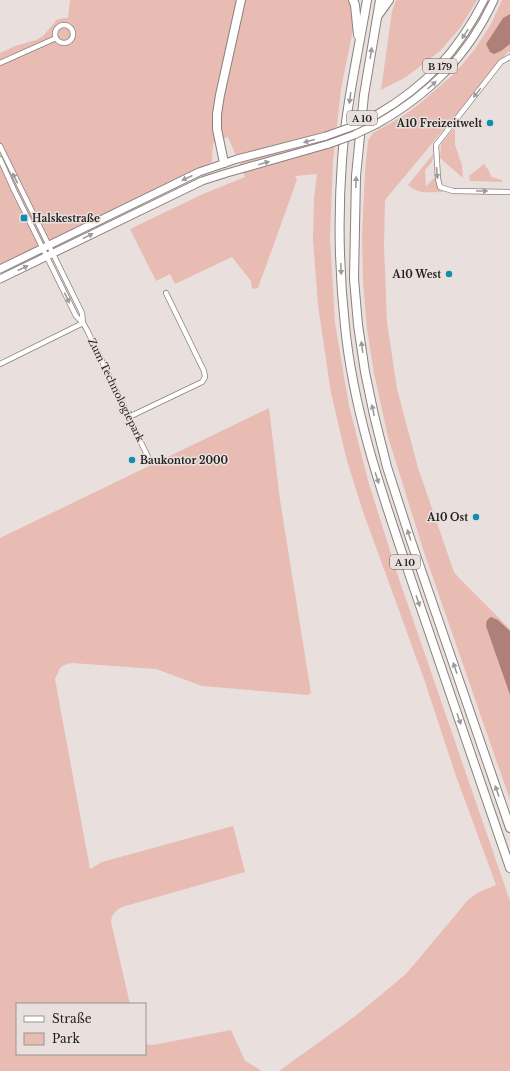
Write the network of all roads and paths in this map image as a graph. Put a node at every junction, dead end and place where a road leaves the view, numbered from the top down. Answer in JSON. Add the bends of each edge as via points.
{"nodes":[{"id":1,"x":241,"y":0,"type":"edge"},
{"id":2,"x":353,"y":0,"type":"edge"},
{"id":3,"x":367,"y":0,"type":"edge"},
{"id":4,"x":380,"y":0,"type":"edge"},
{"id":5,"x":388,"y":0,"type":"edge"},
{"id":6,"x":484,"y":0,"type":"edge"},
{"id":7,"x":494,"y":0,"type":"edge"},
{"id":8,"x":378,"y":16,"type":"junction"},
{"id":9,"x":56,"y":38,"type":"junction"},
{"id":10,"x":359,"y":46,"type":"junction"},
{"id":11,"x":510,"y":57,"type":"edge"},
{"id":12,"x":0,"y":63,"type":"edge"},
{"id":13,"x":0,"y":146,"type":"edge"},
{"id":14,"x":0,"y":159,"type":"edge"},
{"id":15,"x":224,"y":163,"type":"junction"},
{"id":16,"x":226,"y":173,"type":"junction"},
{"id":17,"x":510,"y":192,"type":"edge"},
{"id":18,"x":46,"y":247,"type":"junction"},
{"id":19,"x":50,"y":255,"type":"junction"},
{"id":20,"x":0,"y":269,"type":"edge"},
{"id":21,"x":0,"y":279,"type":"edge"},
{"id":22,"x":166,"y":293,"type":"dead end"},
{"id":23,"x":83,"y":323,"type":"junction"},
{"id":24,"x":0,"y":364,"type":"edge"},
{"id":25,"x":129,"y":417,"type":"junction"},
{"id":26,"x":148,"y":457,"type":"dead end"},
{"id":27,"x":510,"y":828,"type":"edge"},
{"id":28,"x":510,"y":868,"type":"edge"}],
"edges":[{"from":1,"to":15,"type":"highway","via":[[217,114],[217,129]]},
{"from":2,"to":10,"type":"highway"},
{"from":3,"to":10,"type":"highway","number":"A 10"},
{"from":4,"to":8,"type":"highway","number":"A 10"},
{"from":5,"to":8,"type":"highway"},
{"from":6,"to":15,"type":"main road","number":"B 179","one_way":true,"bridge":true,"via":[[463,38],[433,73],[402,99],[354,126]]},
{"from":16,"to":7,"type":"main road","number":"B 179","one_way":true,"bridge":true,"via":[[329,144],[354,135],[392,115],[421,95],[451,67],[479,30]]},
{"from":27,"to":8,"type":"highway","number":"A 10","one_way":true,"via":[[387,467],[365,372],[354,280],[356,176],[364,95]]},
{"from":9,"to":9,"type":"street","via":[[68,43],[72,40],[73,30],[60,25],[55,33]]},
{"from":9,"to":12,"type":"street"},
{"from":10,"to":28,"type":"highway","number":"A 10","one_way":true,"via":[[342,159],[340,211],[341,279],[352,372],[361,420],[375,470]]},
{"from":11,"to":17,"type":"street","one_way":true,"via":[[501,62],[436,145],[440,187],[453,191]]},
{"from":18,"to":13,"type":"street","one_way":true},
{"from":14,"to":18,"type":"street"},
{"from":15,"to":16,"type":"main road"},
{"from":15,"to":18,"type":"main road","number":"B 179","one_way":true,"via":[[199,172]]},
{"from":19,"to":16,"type":"main road","number":"B 179","one_way":true,"via":[[188,188]]},
{"from":18,"to":19,"type":"street"},
{"from":18,"to":20,"type":"main road","number":"B 179"},
{"from":21,"to":19,"type":"main road","number":"B 179","one_way":true},
{"from":19,"to":23,"type":"street","name":"Zum Technologiepark","via":[[76,316]]},
{"from":22,"to":25,"type":"street","via":[[204,371],[205,378],[202,382]]},
{"from":23,"to":24,"type":"street"},
{"from":23,"to":25,"type":"street","name":"Zum Technologiepark"},
{"from":25,"to":26,"type":"street","name":"Zum Technologiepark"}]}
